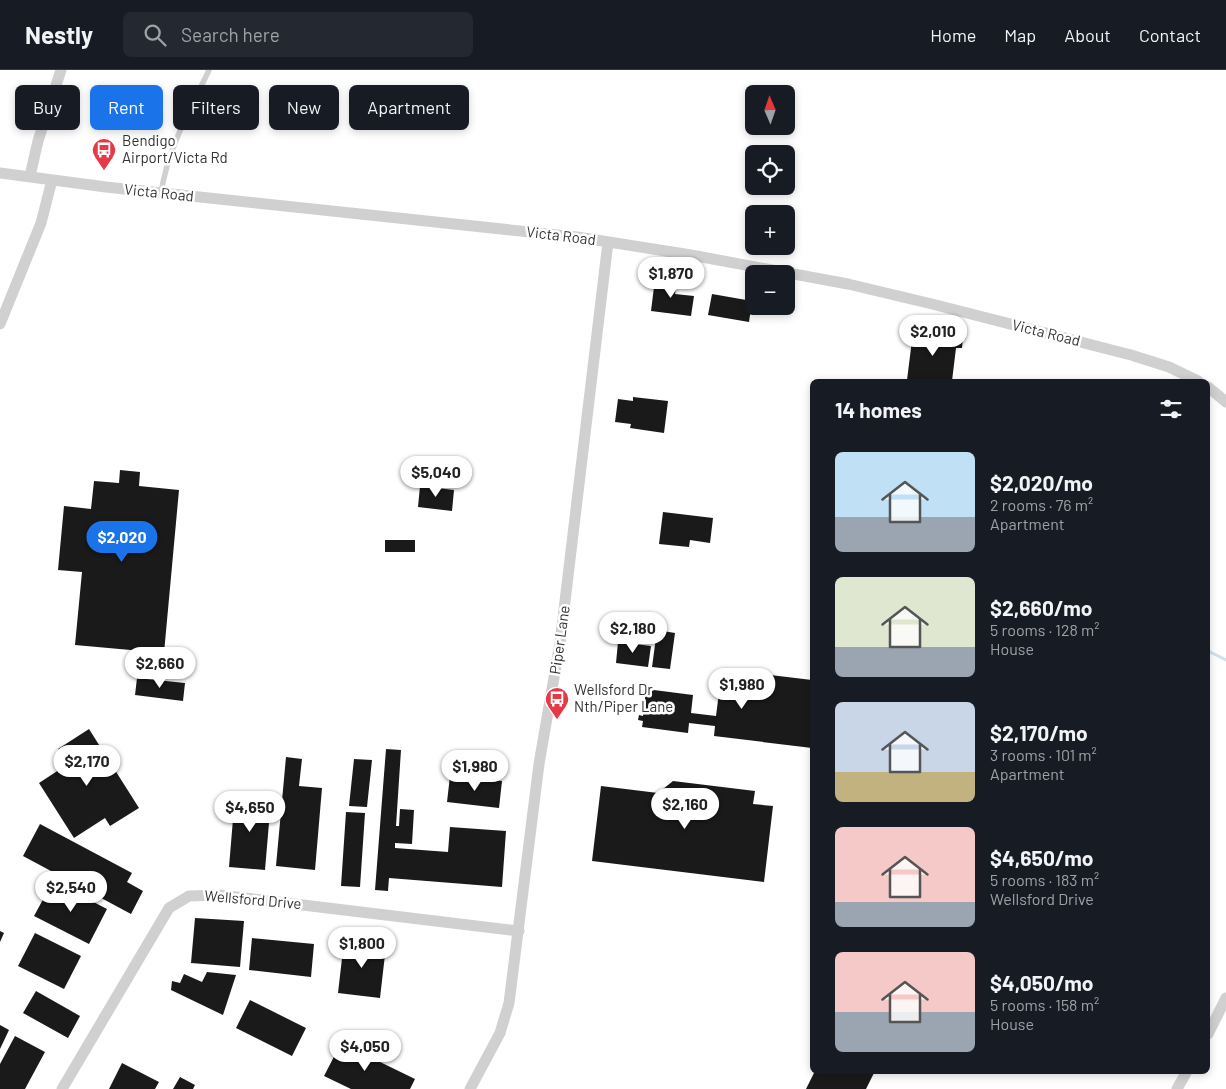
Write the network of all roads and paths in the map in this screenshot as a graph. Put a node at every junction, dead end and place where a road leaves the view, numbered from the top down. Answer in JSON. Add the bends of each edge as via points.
{"nodes":[{"id":1,"x":61,"y":70,"type":"edge"},
{"id":2,"x":209,"y":70,"type":"edge"},
{"id":3,"x":0,"y":173,"type":"edge"},
{"id":4,"x":30,"y":176,"type":"junction"},
{"id":5,"x":52,"y":180,"type":"junction"},
{"id":6,"x":161,"y":193,"type":"junction"},
{"id":7,"x":608,"y":242,"type":"junction"},
{"id":8,"x":0,"y":324,"type":"edge"},
{"id":9,"x":1194,"y":379,"type":"edge"},
{"id":10,"x":1210,"y":389,"type":"edge"},
{"id":11,"x":1226,"y":402,"type":"edge"},
{"id":12,"x":519,"y":930,"type":"junction"},
{"id":13,"x":1226,"y":998,"type":"edge"},
{"id":14,"x":1210,"y":1030,"type":"edge"},
{"id":15,"x":1185,"y":1074,"type":"edge"},
{"id":16,"x":62,"y":1089,"type":"edge"},
{"id":17,"x":470,"y":1089,"type":"edge"},
{"id":18,"x":1177,"y":1089,"type":"edge"}],
"edges":[{"from":1,"to":4,"type":"street"},
{"from":2,"to":6,"type":"lane","via":[[175,140]]},
{"from":3,"to":4,"type":"street","name":"Victa Road"},
{"from":4,"to":5,"type":"street","name":"Victa Road"},
{"from":5,"to":6,"type":"street","name":"Victa Road"},
{"from":5,"to":8,"type":"street","via":[[41,223]]},
{"from":6,"to":7,"type":"street","name":"Victa Road"},
{"from":7,"to":9,"type":"street","name":"Victa Road","via":[[887,293],[1131,355]]},
{"from":7,"to":12,"type":"street","name":"Piper Lane","via":[[560,643],[539,764]]},
{"from":10,"to":11,"type":"street"},
{"from":12,"to":16,"type":"street","name":"Wellsford Drive","via":[[220,895],[189,896],[178,901],[166,913]]},
{"from":12,"to":17,"type":"street","name":"Piper Lane","via":[[506,1016]]},
{"from":13,"to":14,"type":"street"},
{"from":15,"to":18,"type":"street"}]}
